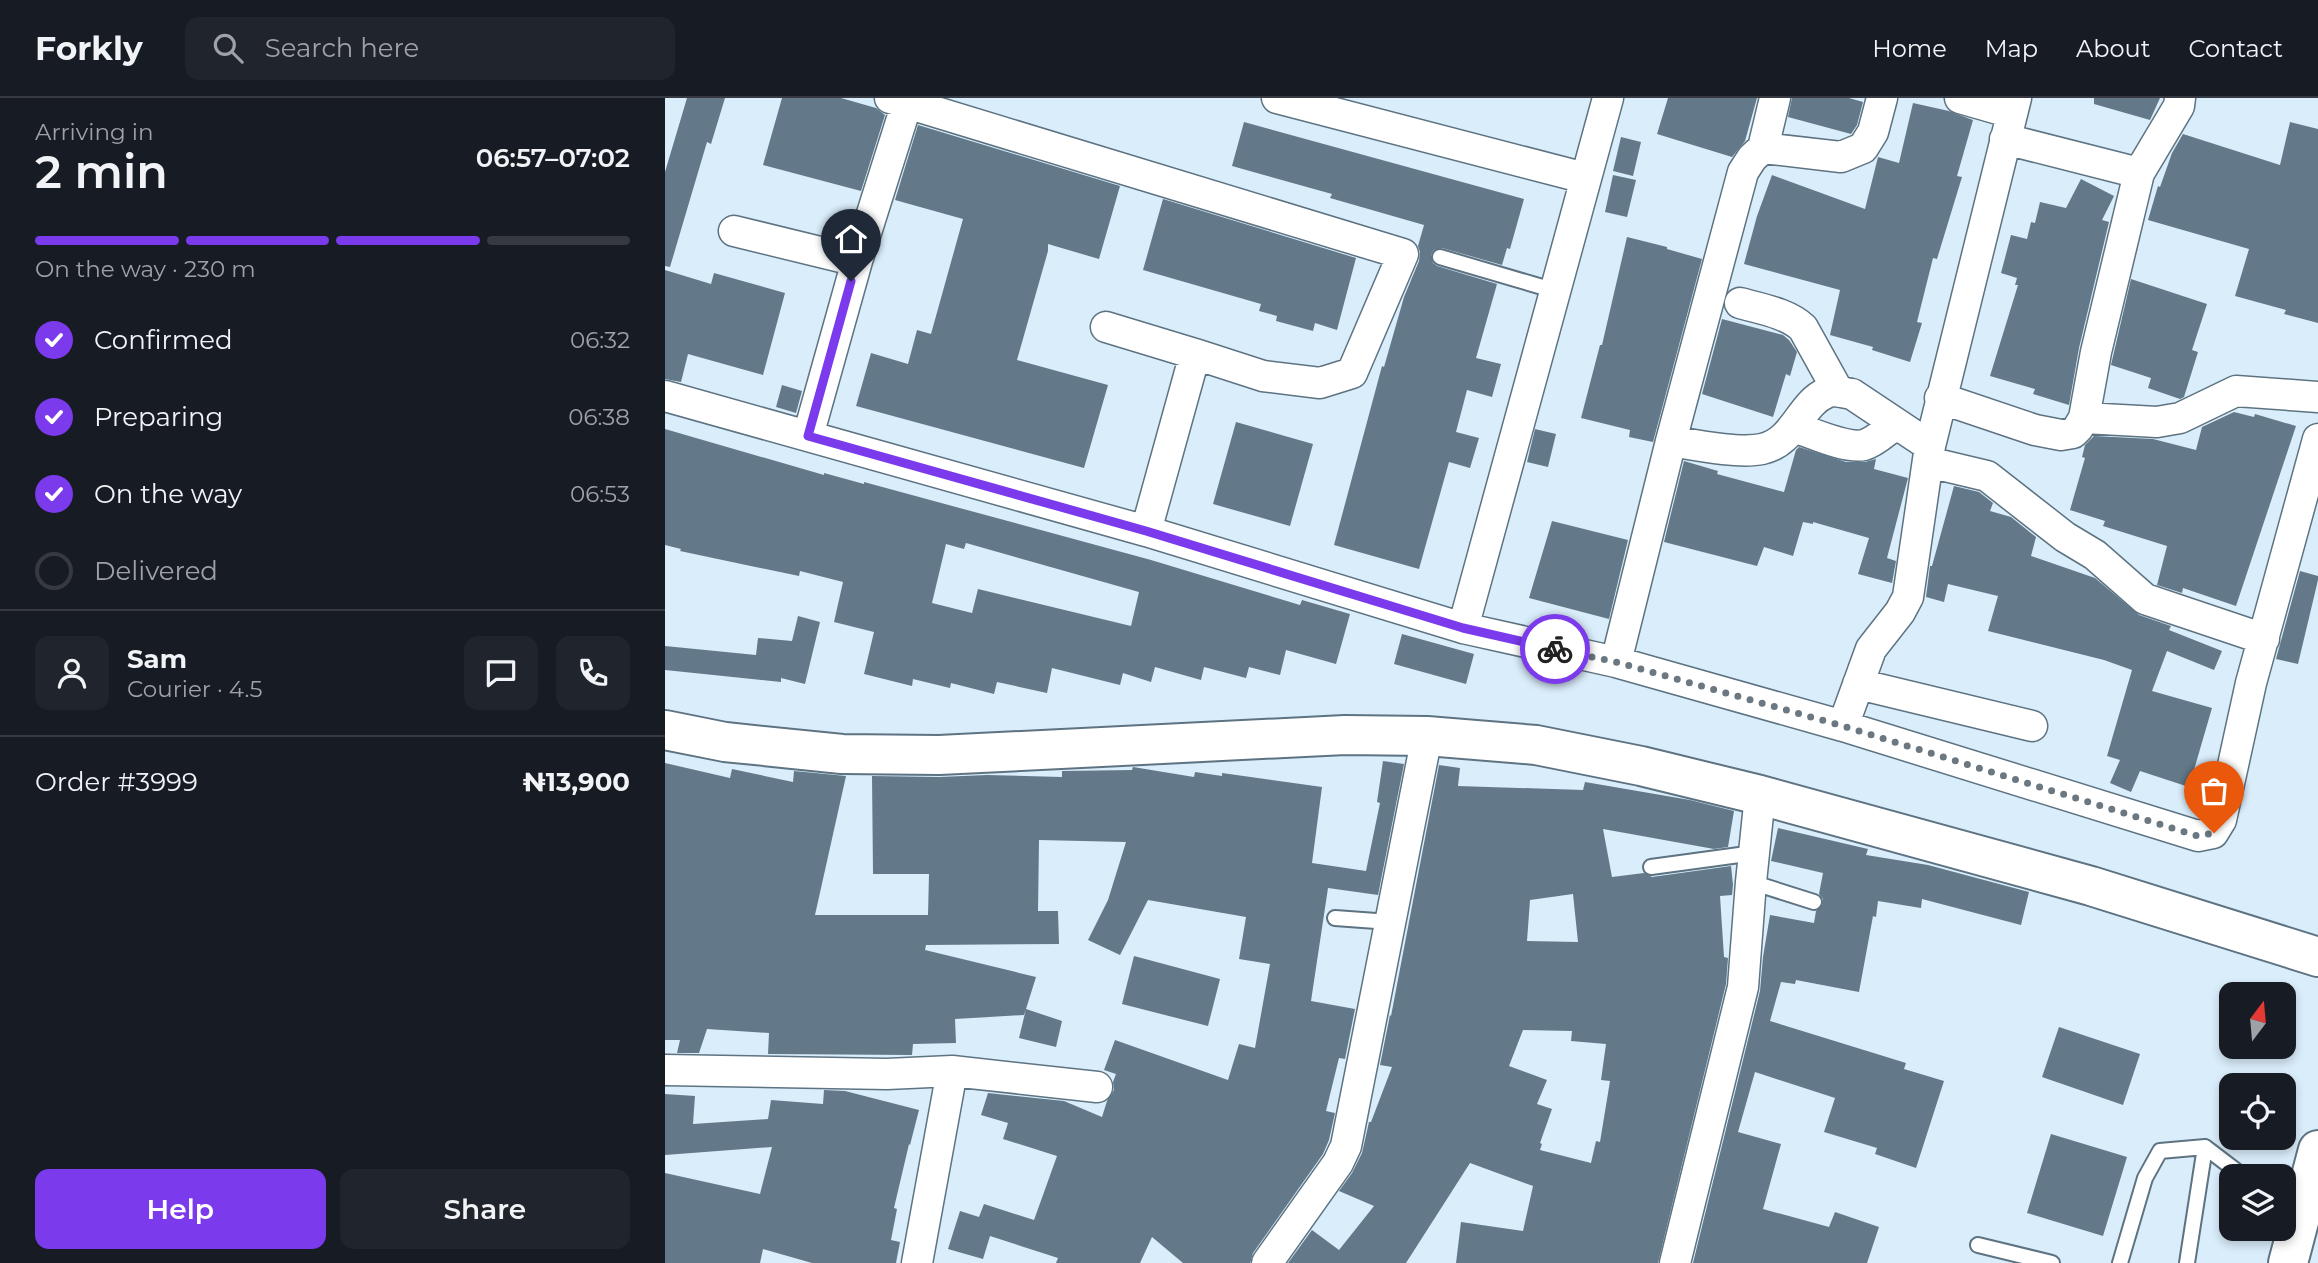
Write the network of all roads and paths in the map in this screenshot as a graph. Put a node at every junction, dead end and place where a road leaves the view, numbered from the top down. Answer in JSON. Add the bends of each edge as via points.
{"nodes":[{"id":1,"x":1277,"y":98,"type":"edge"},
{"id":2,"x":1608,"y":98,"type":"edge"},
{"id":3,"x":1775,"y":98,"type":"edge"},
{"id":4,"x":1882,"y":98,"type":"edge"},
{"id":5,"x":1960,"y":98,"type":"edge"},
{"id":6,"x":2180,"y":98,"type":"edge"},
{"id":7,"x":899,"y":101,"type":"edge"},
{"id":8,"x":2011,"y":117,"type":"edge"},
{"id":9,"x":1763,"y":148,"type":"junction"},
{"id":10,"x":2139,"y":173,"type":"junction"},
{"id":11,"x":1585,"y":178,"type":"junction"},
{"id":12,"x":734,"y":231,"type":"dead end"},
{"id":13,"x":1440,"y":257,"type":"dead end"},
{"id":14,"x":856,"y":261,"type":"junction"},
{"id":15,"x":1556,"y":291,"type":"junction"},
{"id":16,"x":1740,"y":303,"type":"dead end"},
{"id":17,"x":1107,"y":327,"type":"dead end"},
{"id":18,"x":1195,"y":354,"type":"junction"},
{"id":19,"x":1838,"y":391,"type":"junction"},
{"id":20,"x":665,"y":396,"type":"edge"},
{"id":21,"x":2318,"y":397,"type":"edge"},
{"id":22,"x":1940,"y":398,"type":"junction"},
{"id":23,"x":2084,"y":418,"type":"junction"},
{"id":24,"x":1896,"y":424,"type":"junction"},
{"id":25,"x":1794,"y":427,"type":"junction"},
{"id":26,"x":808,"y":436,"type":"junction"},
{"id":27,"x":2318,"y":439,"type":"edge"},
{"id":28,"x":1671,"y":441,"type":"junction"},
{"id":29,"x":1929,"y":454,"type":"junction"},
{"id":30,"x":1146,"y":531,"type":"junction"},
{"id":31,"x":1463,"y":628,"type":"junction"},
{"id":32,"x":2264,"y":639,"type":"junction"},
{"id":33,"x":1616,"y":662,"type":"junction"},
{"id":34,"x":1858,"y":684,"type":"junction"},
{"id":35,"x":665,"y":708,"type":"edge"},
{"id":36,"x":1843,"y":726,"type":"junction"},
{"id":37,"x":2032,"y":726,"type":"dead end"},
{"id":38,"x":665,"y":730,"type":"edge"},
{"id":39,"x":1427,"y":736,"type":"junction"},
{"id":40,"x":1760,"y":794,"type":"junction"},
{"id":41,"x":1754,"y":852,"type":"junction"},
{"id":42,"x":1651,"y":867,"type":"dead end"},
{"id":43,"x":1751,"y":882,"type":"junction"},
{"id":44,"x":1814,"y":902,"type":"dead end"},
{"id":45,"x":1335,"y":918,"type":"dead end"},
{"id":46,"x":1390,"y":922,"type":"junction"},
{"id":47,"x":2318,"y":938,"type":"edge"},
{"id":48,"x":2318,"y":957,"type":"edge"},
{"id":49,"x":665,"y":1070,"type":"edge"},
{"id":50,"x":952,"y":1071,"type":"junction"},
{"id":51,"x":1097,"y":1087,"type":"dead end"},
{"id":52,"x":2205,"y":1147,"type":"junction"},
{"id":53,"x":2318,"y":1150,"type":"edge"},
{"id":54,"x":2227,"y":1164,"type":"edge"},
{"id":55,"x":2296,"y":1203,"type":"edge"},
{"id":56,"x":2290,"y":1241,"type":"edge"},
{"id":57,"x":1978,"y":1245,"type":"dead end"},
{"id":58,"x":917,"y":1263,"type":"edge"},
{"id":59,"x":1267,"y":1263,"type":"edge"},
{"id":60,"x":1675,"y":1263,"type":"edge"},
{"id":61,"x":2052,"y":1263,"type":"edge"},
{"id":62,"x":2120,"y":1263,"type":"edge"},
{"id":63,"x":2187,"y":1263,"type":"edge"},
{"id":64,"x":2288,"y":1263,"type":"edge"}],
"edges":[{"from":1,"to":11,"type":"street"},
{"from":2,"to":11,"type":"street"},
{"from":3,"to":9,"type":"street"},
{"from":4,"to":9,"type":"street","via":[[1873,132],[1863,148],[1852,153],[1841,157]]},
{"from":5,"to":8,"type":"street"},
{"from":6,"to":10,"type":"street"},
{"from":7,"to":14,"type":"street"},
{"from":7,"to":18,"type":"street","via":[[1403,254],[1352,373],[1320,383],[1263,376]]},
{"from":8,"to":10,"type":"street"},
{"from":8,"to":22,"type":"street"},
{"from":9,"to":28,"type":"street","via":[[1743,172]]},
{"from":10,"to":23,"type":"street"},
{"from":11,"to":15,"type":"street"},
{"from":12,"to":14,"type":"street"},
{"from":13,"to":15,"type":"lane"},
{"from":14,"to":26,"type":"street"},
{"from":15,"to":31,"type":"street"},
{"from":16,"to":19,"type":"street","via":[[1798,323]]},
{"from":17,"to":18,"type":"street"},
{"from":18,"to":30,"type":"street"},
{"from":19,"to":24,"type":"street","via":[[1852,394]]},
{"from":19,"to":25,"type":"street","via":[[1814,402]]},
{"from":20,"to":26,"type":"street"},
{"from":21,"to":23,"type":"street","via":[[2236,391],[2180,418],[2157,422]]},
{"from":22,"to":23,"type":"street","via":[[2061,435],[2073,433]]},
{"from":22,"to":29,"type":"street"},
{"from":24,"to":25,"type":"street","via":[[1861,446]]},
{"from":24,"to":29,"type":"street"},
{"from":25,"to":28,"type":"street","via":[[1782,441],[1762,450]]},
{"from":26,"to":30,"type":"street"},
{"from":27,"to":32,"type":"street"},
{"from":28,"to":33,"type":"street"},
{"from":29,"to":32,"type":"street","via":[[1987,476],[2095,555],[2145,599]]},
{"from":29,"to":34,"type":"street","via":[[1908,597],[1871,649]]},
{"from":30,"to":31,"type":"street"},
{"from":31,"to":33,"type":"street"},
{"from":32,"to":36,"type":"street","via":[[2221,820],[2214,833],[2198,836]]},
{"from":33,"to":36,"type":"street"},
{"from":34,"to":36,"type":"street"},
{"from":34,"to":37,"type":"street"},
{"from":35,"to":47,"type":"street","via":[[844,732],[1348,714],[1431,716],[1538,727],[1640,745],[1761,776]]},
{"from":38,"to":39,"type":"street","via":[[725,742],[842,754],[939,755],[1331,736]]},
{"from":39,"to":40,"type":"street","via":[[1536,745]]},
{"from":39,"to":46,"type":"street"},
{"from":40,"to":41,"type":"street"},
{"from":40,"to":48,"type":"street","via":[[2091,886]]},
{"from":41,"to":42,"type":"lane"},
{"from":41,"to":43,"type":"street"},
{"from":43,"to":44,"type":"lane"},
{"from":43,"to":60,"type":"street","via":[[1743,987]]},
{"from":45,"to":46,"type":"lane"},
{"from":46,"to":59,"type":"street","via":[[1346,1146]]},
{"from":49,"to":50,"type":"street"},
{"from":50,"to":51,"type":"street"},
{"from":50,"to":58,"type":"street"},
{"from":52,"to":54,"type":"lane"},
{"from":52,"to":62,"type":"lane","via":[[2161,1152],[2145,1178]]},
{"from":52,"to":63,"type":"lane"},
{"from":53,"to":55,"type":"street"},
{"from":56,"to":64,"type":"street"},
{"from":57,"to":61,"type":"lane"}]}
